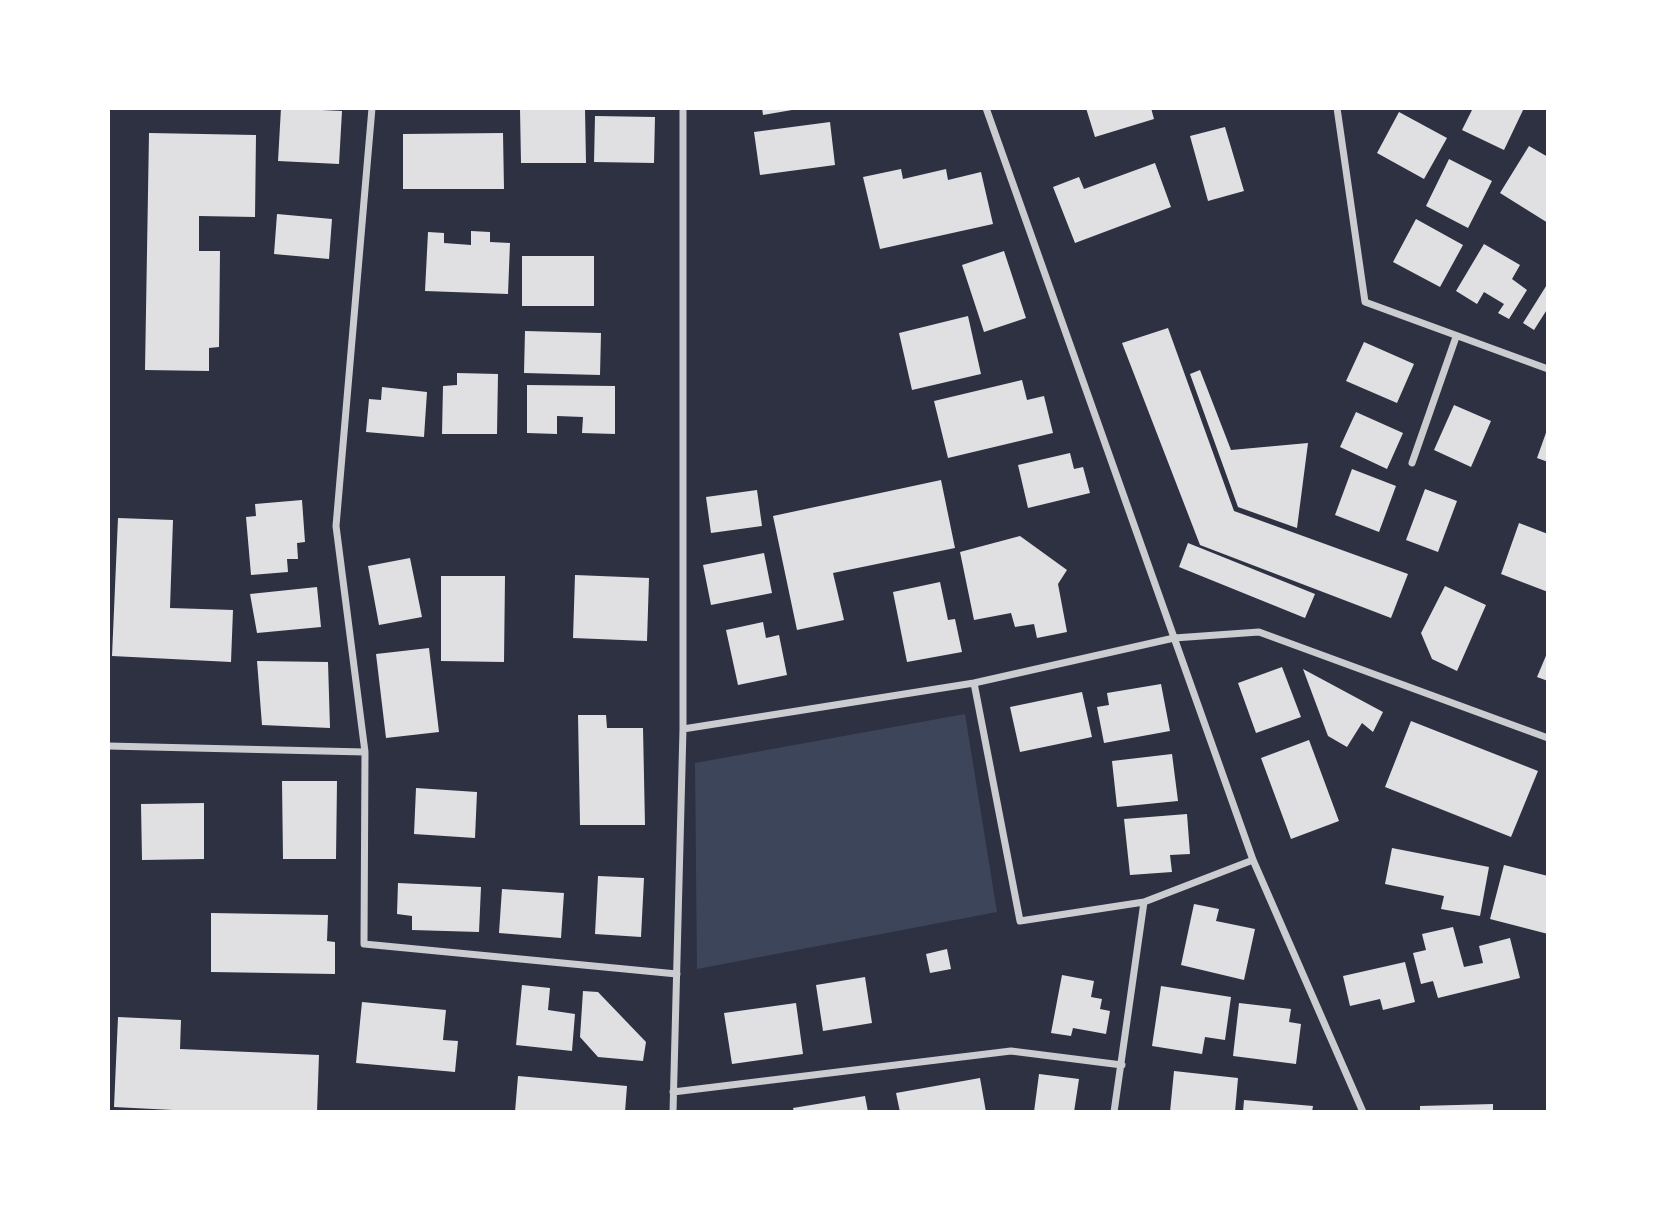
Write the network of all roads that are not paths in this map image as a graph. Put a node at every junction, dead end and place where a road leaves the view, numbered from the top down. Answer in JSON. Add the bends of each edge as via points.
{"nodes":[{"id":1,"x":372,"y":108,"type":"edge"},
{"id":2,"x":683,"y":108,"type":"edge"},
{"id":3,"x":986,"y":108,"type":"edge"},
{"id":4,"x":1337,"y":108,"type":"edge"},
{"id":5,"x":1456,"y":337,"type":"junction"},
{"id":6,"x":1548,"y":369,"type":"edge"},
{"id":7,"x":1412,"y":463,"type":"dead end"},
{"id":8,"x":1174,"y":638,"type":"junction"},
{"id":9,"x":974,"y":683,"type":"junction"},
{"id":10,"x":682,"y":729,"type":"junction"},
{"id":11,"x":1548,"y":738,"type":"edge"},
{"id":12,"x":108,"y":746,"type":"edge"},
{"id":13,"x":365,"y":752,"type":"junction"},
{"id":14,"x":1253,"y":860,"type":"junction"},
{"id":15,"x":1144,"y":902,"type":"junction"},
{"id":16,"x":677,"y":974,"type":"junction"},
{"id":17,"x":1122,"y":1065,"type":"junction"},
{"id":18,"x":673,"y":1092,"type":"junction"},
{"id":19,"x":673,"y":1111,"type":"edge"},
{"id":20,"x":1114,"y":1111,"type":"edge"},
{"id":21,"x":1363,"y":1111,"type":"edge"}],
"edges":[{"from":1,"to":13,"type":"street","via":[[336,526]]},
{"from":2,"to":10,"type":"street"},
{"from":3,"to":8,"type":"street"},
{"from":4,"to":5,"type":"street","via":[[1365,302]]},
{"from":5,"to":6,"type":"street"},
{"from":5,"to":7,"type":"street"},
{"from":8,"to":9,"type":"street"},
{"from":8,"to":11,"type":"street","via":[[1259,632]]},
{"from":8,"to":14,"type":"street"},
{"from":9,"to":10,"type":"street"},
{"from":9,"to":15,"type":"street","via":[[1020,921]]},
{"from":10,"to":16,"type":"street"},
{"from":12,"to":13,"type":"street"},
{"from":13,"to":16,"type":"street","via":[[364,944]]},
{"from":14,"to":15,"type":"street"},
{"from":14,"to":21,"type":"street"},
{"from":15,"to":17,"type":"street"},
{"from":16,"to":18,"type":"street"},
{"from":17,"to":18,"type":"street","via":[[1011,1051]]},
{"from":17,"to":20,"type":"street"},
{"from":18,"to":19,"type":"street"}]}
